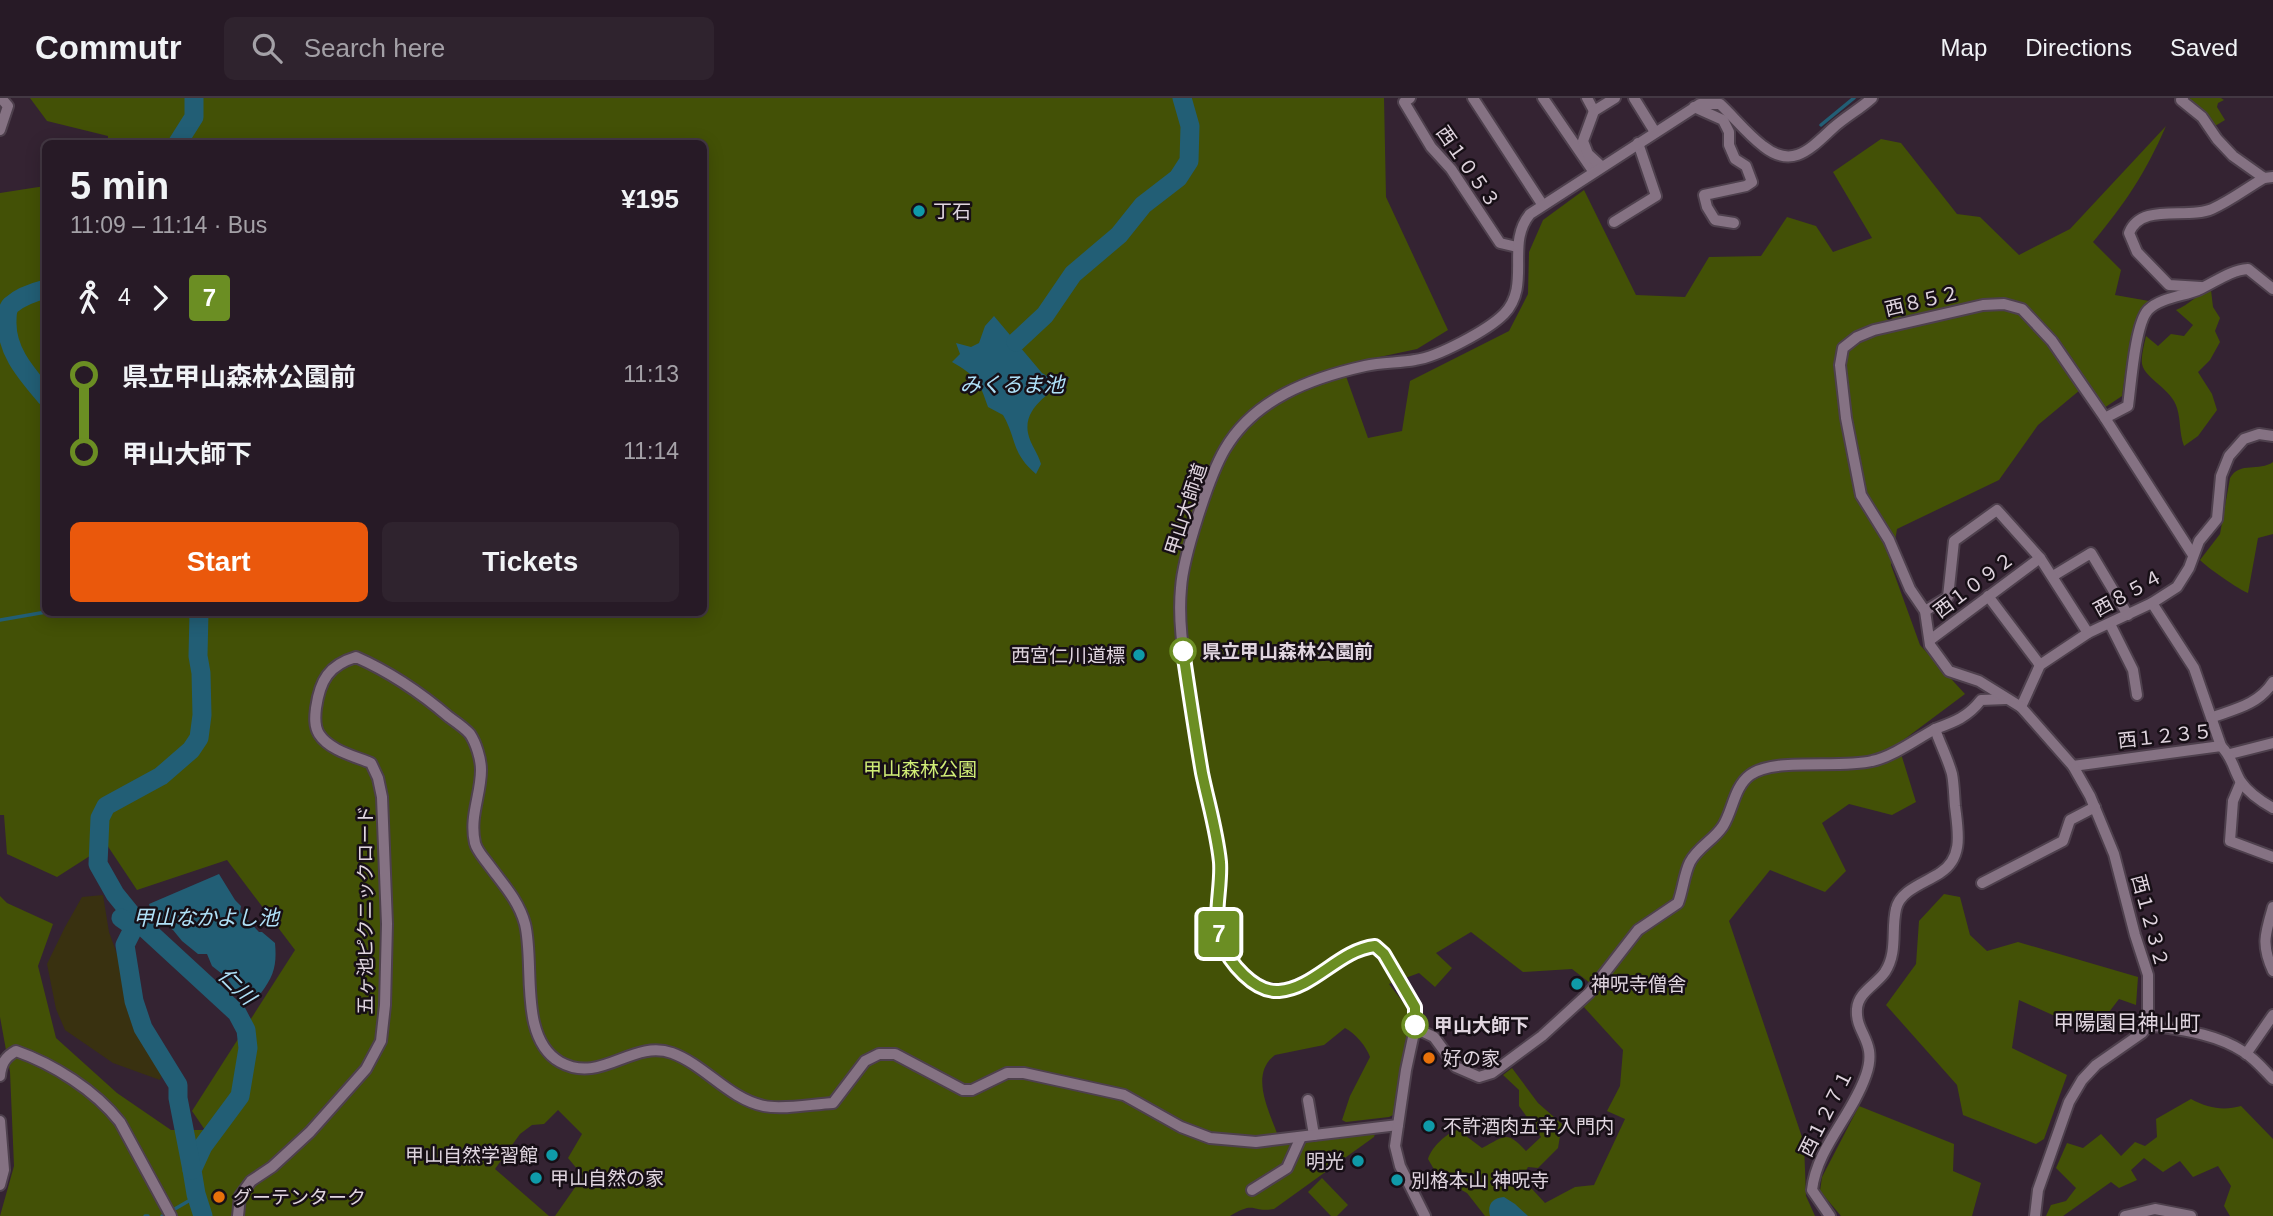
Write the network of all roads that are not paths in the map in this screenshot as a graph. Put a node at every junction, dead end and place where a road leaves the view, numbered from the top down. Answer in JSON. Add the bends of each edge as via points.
{"nodes":[{"id":1,"x":1,"y":98,"type":"edge"},
{"id":2,"x":1410,"y":98,"type":"edge"},
{"id":3,"x":1473,"y":98,"type":"edge"},
{"id":4,"x":1543,"y":98,"type":"edge"},
{"id":5,"x":1587,"y":98,"type":"edge"},
{"id":6,"x":1615,"y":98,"type":"edge"},
{"id":7,"x":1634,"y":98,"type":"edge"},
{"id":8,"x":1872,"y":98,"type":"edge"},
{"id":9,"x":2182,"y":99,"type":"edge"},
{"id":10,"x":1694,"y":107,"type":"junction"},
{"id":11,"x":1594,"y":111,"type":"junction"},
{"id":12,"x":0,"y":130,"type":"edge"},
{"id":13,"x":1655,"y":132,"type":"junction"},
{"id":14,"x":1638,"y":143,"type":"junction"},
{"id":15,"x":1597,"y":169,"type":"junction"},
{"id":16,"x":2268,"y":177,"type":"edge"},
{"id":17,"x":1542,"y":204,"type":"junction"},
{"id":18,"x":1614,"y":222,"type":"dead end"},
{"id":19,"x":1734,"y":223,"type":"dead end"},
{"id":20,"x":1517,"y":247,"type":"junction"},
{"id":21,"x":2204,"y":287,"type":"junction"},
{"id":22,"x":2273,"y":289,"type":"edge"},
{"id":23,"x":2105,"y":418,"type":"junction"},
{"id":24,"x":2273,"y":436,"type":"edge"},
{"id":25,"x":2193,"y":555,"type":"junction"},
{"id":26,"x":2040,"y":558,"type":"junction"},
{"id":27,"x":2053,"y":576,"type":"junction"},
{"id":28,"x":1988,"y":596,"type":"junction"},
{"id":29,"x":2152,"y":603,"type":"junction"},
{"id":30,"x":1926,"y":611,"type":"junction"},
{"id":31,"x":2128,"y":615,"type":"junction"},
{"id":32,"x":2110,"y":624,"type":"junction"},
{"id":33,"x":2088,"y":633,"type":"junction"},
{"id":34,"x":1930,"y":640,"type":"junction"},
{"id":35,"x":2039,"y":665,"type":"junction"},
{"id":36,"x":2273,"y":682,"type":"edge"},
{"id":37,"x":2137,"y":695,"type":"dead end"},
{"id":38,"x":2006,"y":699,"type":"junction"},
{"id":39,"x":2021,"y":707,"type":"junction"},
{"id":40,"x":2213,"y":717,"type":"junction"},
{"id":41,"x":1935,"y":729,"type":"junction"},
{"id":42,"x":2273,"y":743,"type":"edge"},
{"id":43,"x":2226,"y":750,"type":"junction"},
{"id":44,"x":2073,"y":766,"type":"junction"},
{"id":45,"x":2241,"y":782,"type":"junction"},
{"id":46,"x":2095,"y":807,"type":"junction"},
{"id":47,"x":2273,"y":808,"type":"edge"},
{"id":48,"x":2273,"y":857,"type":"edge"},
{"id":49,"x":1982,"y":883,"type":"dead end"},
{"id":50,"x":2273,"y":907,"type":"edge"},
{"id":51,"x":2273,"y":971,"type":"edge"},
{"id":52,"x":2273,"y":1015,"type":"edge"},
{"id":53,"x":2148,"y":1025,"type":"junction"},
{"id":54,"x":1415,"y":1028,"type":"junction"},
{"id":55,"x":2246,"y":1054,"type":"junction"},
{"id":56,"x":0,"y":1076,"type":"edge"},
{"id":57,"x":2273,"y":1079,"type":"edge"},
{"id":58,"x":1308,"y":1100,"type":"dead end"},
{"id":59,"x":0,"y":1121,"type":"edge"},
{"id":60,"x":1398,"y":1125,"type":"junction"},
{"id":61,"x":1314,"y":1135,"type":"junction"},
{"id":62,"x":1301,"y":1137,"type":"junction"},
{"id":63,"x":1,"y":1147,"type":"edge"},
{"id":64,"x":0,"y":1185,"type":"edge"},
{"id":65,"x":1252,"y":1190,"type":"dead end"},
{"id":66,"x":171,"y":1216,"type":"edge"},
{"id":67,"x":238,"y":1216,"type":"edge"},
{"id":68,"x":1425,"y":1216,"type":"edge"},
{"id":69,"x":1830,"y":1216,"type":"edge"},
{"id":70,"x":2035,"y":1216,"type":"edge"},
{"id":71,"x":2125,"y":1216,"type":"edge"},
{"id":72,"x":2191,"y":1216,"type":"edge"}],
"edges":[{"from":1,"to":12,"type":"street","via":[[8,106]]},
{"from":2,"to":20,"type":"street","name":"西１０５３","via":[[1404,102],[1431,147],[1500,243]]},
{"from":3,"to":17,"type":"street"},
{"from":4,"to":15,"type":"street"},
{"from":5,"to":11,"type":"street"},
{"from":6,"to":11,"type":"street"},
{"from":7,"to":13,"type":"street"},
{"from":8,"to":10,"type":"street","via":[[1809,151],[1787,156],[1761,145],[1720,104]]},
{"from":9,"to":16,"type":"street","via":[[2234,156]]},
{"from":10,"to":13,"type":"street","name":"甲山大師道"},
{"from":10,"to":19,"type":"street","via":[[1723,120],[1735,159],[1746,166],[1752,183],[1704,195],[1715,220]]},
{"from":11,"to":15,"type":"street","via":[[1583,141]]},
{"from":13,"to":14,"type":"street","name":"甲山大師道"},
{"from":14,"to":15,"type":"street","name":"甲山大師道"},
{"from":14,"to":18,"type":"street","via":[[1656,196]]},
{"from":15,"to":17,"type":"street","name":"甲山大師道"},
{"from":16,"to":21,"type":"street","via":[[2210,210],[2142,216],[2132,224],[2129,233],[2137,252],[2169,285]]},
{"from":17,"to":20,"type":"street","name":"甲山大師道","via":[[1524,221]]},
{"from":20,"to":54,"type":"street","name":"甲山大師道","via":[[1516,298],[1489,325],[1430,357],[1367,365],[1292,388],[1249,418],[1224,449],[1191,542],[1181,586],[1180,631],[1220,862],[1220,940],[1250,981],[1279,991],[1300,984],[1361,948],[1375,946],[1415,1007]]},
{"from":21,"to":22,"type":"street","via":[[2248,269]]},
{"from":21,"to":23,"type":"street","via":[[2148,311],[2139,328],[2128,406]]},
{"from":23,"to":25,"type":"street"},
{"from":23,"to":30,"type":"street","name":"西８５２","via":[[2052,341],[2022,309],[2004,304],[1874,330],[1843,348],[1840,365],[1846,418],[1861,495]]},
{"from":24,"to":25,"type":"street","name":"西８５４","via":[[2244,439],[2229,456],[2221,477],[2217,519]]},
{"from":25,"to":29,"type":"street","name":"西８５４","via":[[2177,587]]},
{"from":26,"to":27,"type":"street"},
{"from":26,"to":28,"type":"street","name":"西１０９２"},
{"from":26,"to":30,"type":"street","via":[[1997,510],[1954,541],[1948,597]]},
{"from":27,"to":31,"type":"street","via":[[2091,553]]},
{"from":27,"to":33,"type":"street"},
{"from":28,"to":34,"type":"street","name":"西１０９２"},
{"from":28,"to":35,"type":"street"},
{"from":29,"to":31,"type":"street","name":"西８５４"},
{"from":29,"to":40,"type":"street","via":[[2194,668]]},
{"from":30,"to":34,"type":"street","name":"西８５２"},
{"from":31,"to":32,"type":"street","name":"西８５４"},
{"from":32,"to":33,"type":"street","name":"西８５４"},
{"from":32,"to":37,"type":"street","via":[[2133,670]]},
{"from":33,"to":35,"type":"street","name":"西８５４"},
{"from":34,"to":38,"type":"street","name":"西８５２","via":[[1949,671],[1979,681]]},
{"from":35,"to":39,"type":"street"},
{"from":36,"to":40,"type":"street","via":[[2251,704]]},
{"from":38,"to":39,"type":"street","name":"西８５２"},
{"from":38,"to":41,"type":"street","via":[[1981,700],[1965,717]]},
{"from":39,"to":44,"type":"street","name":"西１２３２"},
{"from":40,"to":43,"type":"street"},
{"from":41,"to":54,"type":"street","via":[[1875,761],[1772,767],[1748,776],[1735,795],[1725,824],[1689,864],[1678,903],[1638,930],[1589,993],[1492,1073],[1479,1077],[1456,1067],[1434,1037]]},
{"from":41,"to":69,"type":"street","name":"西１２７１","via":[[1952,773],[1959,840],[1951,865],[1901,899],[1890,960],[1856,1006],[1870,1060],[1813,1177],[1812,1190]]},
{"from":42,"to":43,"type":"street"},
{"from":43,"to":44,"type":"street","name":"西１２３５"},
{"from":43,"to":45,"type":"street","name":"西１２３５"},
{"from":44,"to":46,"type":"street","name":"西１２３２"},
{"from":45,"to":47,"type":"street","name":"西１２３５"},
{"from":45,"to":48,"type":"street","via":[[2233,801],[2230,841]]},
{"from":46,"to":49,"type":"street","via":[[2070,820],[2063,841]]},
{"from":46,"to":53,"type":"street","name":"西１２３２","via":[[2114,853],[2148,975]]},
{"from":50,"to":51,"type":"street","via":[[2264,951]]},
{"from":52,"to":55,"type":"street"},
{"from":53,"to":55,"type":"street","via":[[2207,1035]]},
{"from":53,"to":70,"type":"street","via":[[2081,1080],[2038,1189]]},
{"from":54,"to":60,"type":"street","name":"甲山大師道"},
{"from":55,"to":57,"type":"street"},
{"from":56,"to":66,"type":"street","via":[[7,1056],[16,1051],[89,1091],[120,1122]]},
{"from":58,"to":61,"type":"street"},
{"from":59,"to":63,"type":"street"},
{"from":60,"to":61,"type":"street","name":"五ヶ池ピクニックロード"},
{"from":60,"to":68,"type":"street","name":"甲山大師道","via":[[1395,1146],[1400,1166]]},
{"from":61,"to":62,"type":"street","name":"五ヶ池ピクニックロード"},
{"from":62,"to":65,"type":"street","via":[[1287,1168]]},
{"from":62,"to":67,"type":"street","name":"五ヶ池ピクニックロード","via":[[1256,1142],[1210,1138],[1124,1095],[1024,1073],[1007,1073],[963,1090],[895,1055],[879,1054],[865,1061],[833,1103],[766,1107],[664,1052],[637,1052],[592,1068],[563,1064],[547,1052],[539,1037],[530,993],[526,926],[519,905],[476,847],[472,827],[481,769],[471,737],[426,697],[356,657],[342,661],[327,674],[318,689],[314,720],[319,735],[337,749],[371,763],[380,787],[387,924],[381,1041],[366,1069],[310,1132],[251,1181],[240,1196]]},
{"from":63,"to":64,"type":"street","via":[[4,1170]]},
{"from":71,"to":72,"type":"street","via":[[2155,1209]]}]}
